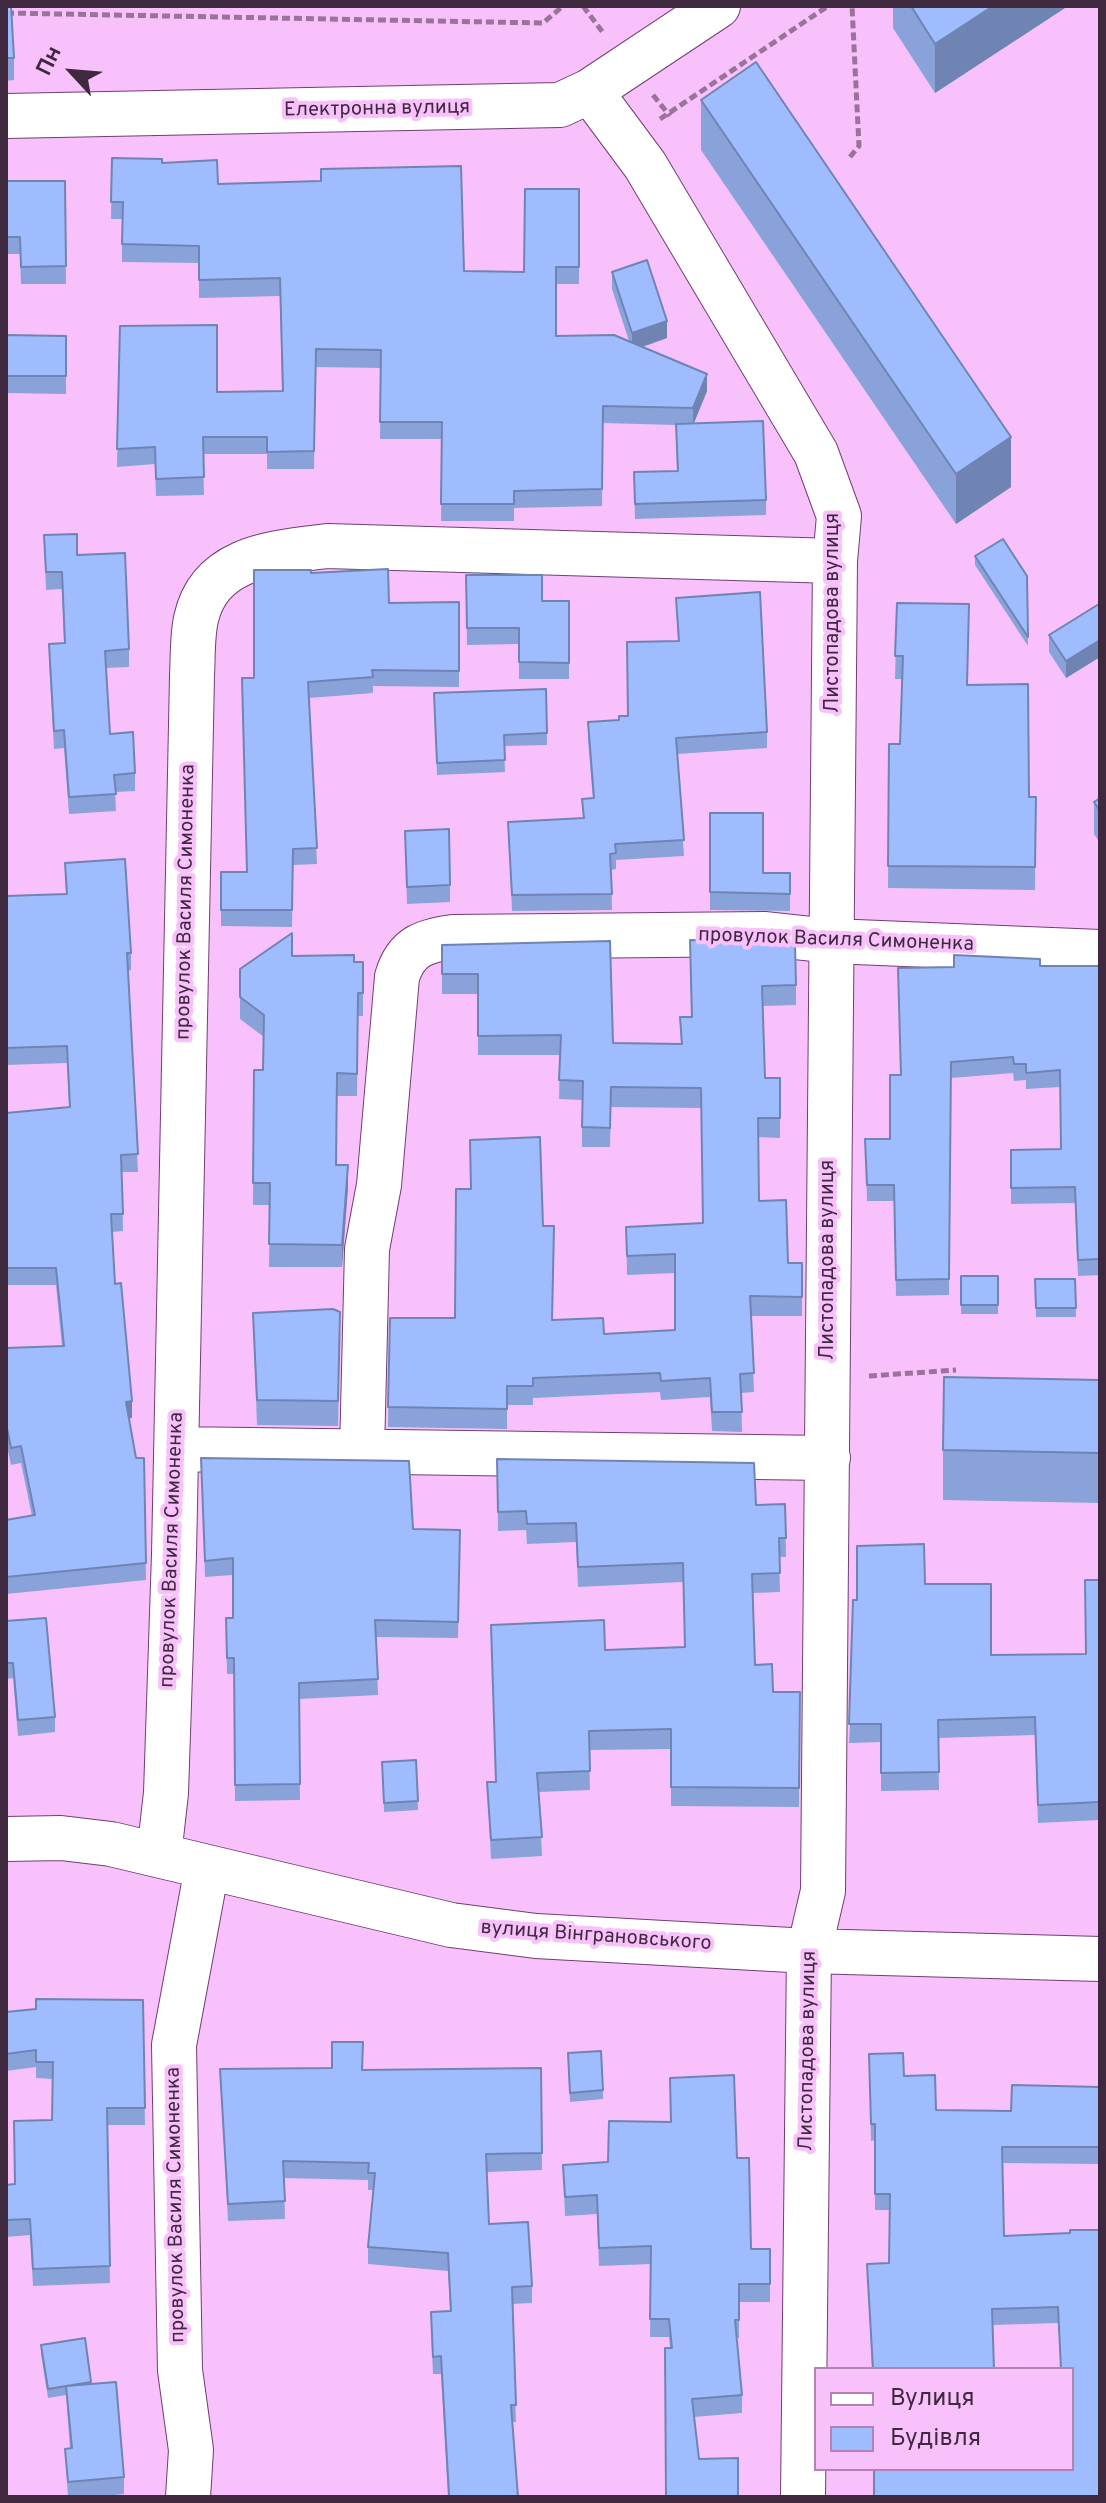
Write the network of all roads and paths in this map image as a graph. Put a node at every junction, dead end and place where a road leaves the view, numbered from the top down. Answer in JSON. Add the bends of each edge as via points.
{"nodes":[{"id":1,"x":563,"y":6,"type":"edge"},
{"id":2,"x":718,"y":6,"type":"edge"},
{"id":3,"x":828,"y":6,"type":"edge"},
{"id":4,"x":852,"y":6,"type":"edge"},
{"id":5,"x":6,"y":13,"type":"edge"},
{"id":6,"x":590,"y":91,"type":"junction"},
{"id":7,"x":6,"y":116,"type":"edge"},
{"id":8,"x":670,"y":116,"type":"dead end"},
{"id":9,"x":850,"y":157,"type":"dead end"},
{"id":10,"x":835,"y":561,"type":"junction"},
{"id":11,"x":831,"y":941,"type":"junction"},
{"id":12,"x":1100,"y":952,"type":"edge"},
{"id":13,"x":956,"y":1370,"type":"dead end"},
{"id":14,"x":828,"y":1378,"type":"junction"},
{"id":15,"x":176,"y":1449,"type":"junction"},
{"id":16,"x":362,"y":1452,"type":"junction"},
{"id":17,"x":828,"y":1458,"type":"junction"},
{"id":18,"x":6,"y":1839,"type":"edge"},
{"id":19,"x":159,"y":1855,"type":"junction"},
{"id":20,"x":207,"y":1868,"type":"junction"},
{"id":21,"x":809,"y":1951,"type":"junction"},
{"id":22,"x":1100,"y":1959,"type":"edge"},
{"id":23,"x":188,"y":2497,"type":"edge"},
{"id":24,"x":803,"y":2497,"type":"edge"}],
"edges":[{"from":1,"to":5,"type":"path","via":[[543,23]]},
{"from":2,"to":6,"type":"street","name":"Електронна вулиця"},
{"from":3,"to":8,"type":"path"},
{"from":4,"to":9,"type":"path","via":[[859,146]]},
{"from":6,"to":7,"type":"street","name":"Електронна вулиця","via":[[560,105],[522,108]]},
{"from":6,"to":10,"type":"street","name":"Листопадова вулиця","via":[[645,165],[816,453],[839,516]]},
{"from":10,"to":11,"type":"street","name":"Листопадова вулиця"},
{"from":10,"to":15,"type":"street","name":"провулок Василя Симоненка","via":[[327,546],[268,554],[217,578],[196,619],[192,676]]},
{"from":11,"to":12,"type":"street","name":"провулок Василя Симоненка"},
{"from":11,"to":14,"type":"street","name":"Листопадова вулиця"},
{"from":11,"to":16,"type":"street","name":"провулок Василя Симоненка","via":[[766,934],[453,937],[410,949],[397,977],[379,1185],[367,1249]]},
{"from":13,"to":14,"type":"path"},
{"from":14,"to":17,"type":"street","name":"Листопадова вулиця"},
{"from":15,"to":16,"type":"street"},
{"from":15,"to":19,"type":"street","name":"провулок Василя Симоненка","via":[[166,1793]]},
{"from":16,"to":17,"type":"street"},
{"from":17,"to":21,"type":"street","name":"Листопадова вулиця","via":[[823,1891]]},
{"from":18,"to":19,"type":"street","name":"вулиця Вінграновського","via":[[61,1838]]},
{"from":19,"to":20,"type":"street","name":"вулиця Вінграновського"},
{"from":20,"to":21,"type":"street","name":"вулиця Вінграновського","via":[[451,1925],[536,1936]]},
{"from":20,"to":23,"type":"street","name":"провулок Василя Симоненка","via":[[174,2045],[180,2370],[191,2450]]},
{"from":21,"to":22,"type":"street","name":"вулиця Вінграновського"},
{"from":21,"to":24,"type":"street","name":"Листопадова вулиця"}]}
